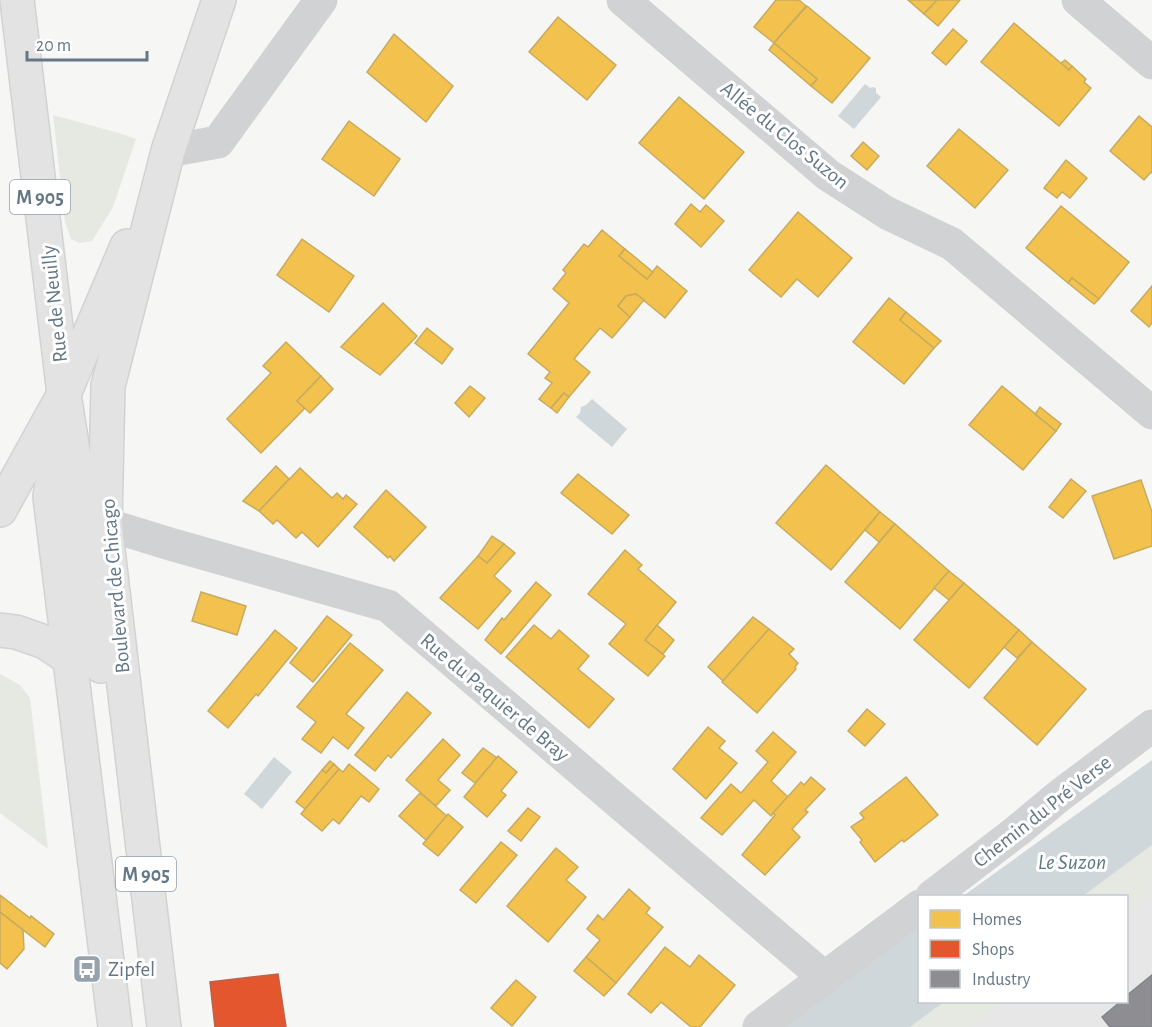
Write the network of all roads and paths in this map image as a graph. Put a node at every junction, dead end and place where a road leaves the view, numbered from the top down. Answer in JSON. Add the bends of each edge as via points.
{"nodes":[{"id":1,"x":17,"y":0,"type":"edge"},
{"id":2,"x":219,"y":0,"type":"edge"},
{"id":3,"x":321,"y":0,"type":"edge"},
{"id":4,"x":622,"y":0,"type":"edge"},
{"id":5,"x":1078,"y":0,"type":"edge"},
{"id":6,"x":1152,"y":63,"type":"edge"},
{"id":7,"x":168,"y":151,"type":"junction"},
{"id":8,"x":64,"y":394,"type":"junction"},
{"id":9,"x":1152,"y":413,"type":"edge"},
{"id":10,"x":0,"y":510,"type":"edge"},
{"id":11,"x":105,"y":524,"type":"junction"},
{"id":12,"x":0,"y":630,"type":"edge"},
{"id":13,"x":69,"y":658,"type":"junction"},
{"id":14,"x":129,"y":722,"type":"junction"},
{"id":15,"x":1152,"y":726,"type":"edge"},
{"id":16,"x":935,"y":895,"type":"edge"},
{"id":17,"x":918,"y":908,"type":"edge"},
{"id":18,"x":825,"y":978,"type":"junction"},
{"id":19,"x":115,"y":1027,"type":"edge"},
{"id":20,"x":164,"y":1027,"type":"edge"},
{"id":21,"x":759,"y":1027,"type":"edge"}],
"edges":[{"from":1,"to":8,"type":"main road","name":"Rue de Neuilly","number":"M 905"},
{"from":2,"to":7,"type":"main road"},
{"from":3,"to":7,"type":"street","via":[[218,142]]},
{"from":4,"to":9,"type":"street","name":"Allée du Clos Suzon","via":[[828,175],[887,213],[952,244]]},
{"from":5,"to":6,"type":"street"},
{"from":7,"to":8,"type":"main road"},
{"from":7,"to":11,"type":"main road","name":"Boulevard de Chicago","via":[[108,386]]},
{"from":8,"to":10,"type":"main road"},
{"from":8,"to":13,"type":"main road","via":[[50,497]]},
{"from":8,"to":14,"type":"main road","via":[[98,659]]},
{"from":11,"to":14,"type":"main road","name":"Boulevard de Chicago","number":"M 905"},
{"from":11,"to":18,"type":"street","name":"Rue du Paquier de Bray","via":[[388,606]]},
{"from":12,"to":13,"type":"main road","via":[[45,642]]},
{"from":13,"to":19,"type":"main road"},
{"from":14,"to":20,"type":"main road","name":"Boulevard de Chicago","number":"M 905"},
{"from":15,"to":16,"type":"street","name":"Chemin du Pré Verse"},
{"from":17,"to":18,"type":"street"},
{"from":18,"to":21,"type":"street"}]}
